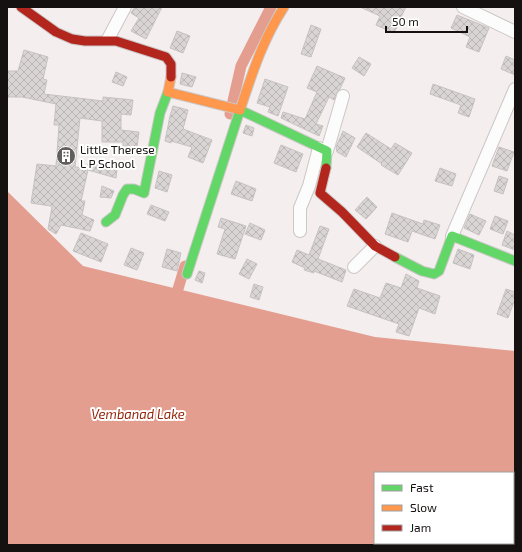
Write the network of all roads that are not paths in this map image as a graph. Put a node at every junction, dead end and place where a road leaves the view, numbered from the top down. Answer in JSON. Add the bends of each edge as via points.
{"nodes":[{"id":1,"x":125,"y":7,"type":"edge"},
{"id":2,"x":284,"y":7,"type":"edge"},
{"id":3,"x":463,"y":7,"type":"edge"},
{"id":4,"x":30,"y":9,"type":"edge"},
{"id":5,"x":515,"y":32,"type":"edge"},
{"id":6,"x":108,"y":39,"type":"junction"},
{"id":7,"x":515,"y":89,"type":"edge"},
{"id":8,"x":168,"y":92,"type":"junction"},
{"id":9,"x":343,"y":96,"type":"dead end"},
{"id":10,"x":235,"y":109,"type":"junction"},
{"id":11,"x":323,"y":150,"type":"junction"},
{"id":12,"x":106,"y":222,"type":"dead end"},
{"id":13,"x":300,"y":231,"type":"dead end"},
{"id":14,"x":452,"y":236,"type":"junction"},
{"id":15,"x":376,"y":246,"type":"junction"},
{"id":16,"x":515,"y":261,"type":"edge"},
{"id":17,"x":354,"y":267,"type":"dead end"},
{"id":18,"x":187,"y":274,"type":"dead end"}],
"edges":[{"from":1,"to":6,"type":"street"},
{"from":2,"to":10,"type":"street","via":[[277,16]]},
{"from":3,"to":5,"type":"street"},
{"from":4,"to":6,"type":"street","via":[[42,23],[62,36],[80,41],[97,42]]},
{"from":6,"to":8,"type":"street","via":[[170,60],[172,65]]},
{"from":7,"to":14,"type":"street"},
{"from":8,"to":10,"type":"street"},
{"from":8,"to":12,"type":"street","via":[[160,114],[144,192],[127,189],[115,215]]},
{"from":9,"to":11,"type":"street"},
{"from":10,"to":11,"type":"street"},
{"from":10,"to":18,"type":"street"},
{"from":11,"to":13,"type":"street","via":[[300,208]]},
{"from":11,"to":15,"type":"street","via":[[327,162],[320,193]]},
{"from":14,"to":15,"type":"street","via":[[439,271],[434,274],[422,271]]},
{"from":14,"to":16,"type":"street"},
{"from":15,"to":17,"type":"street"}]}
